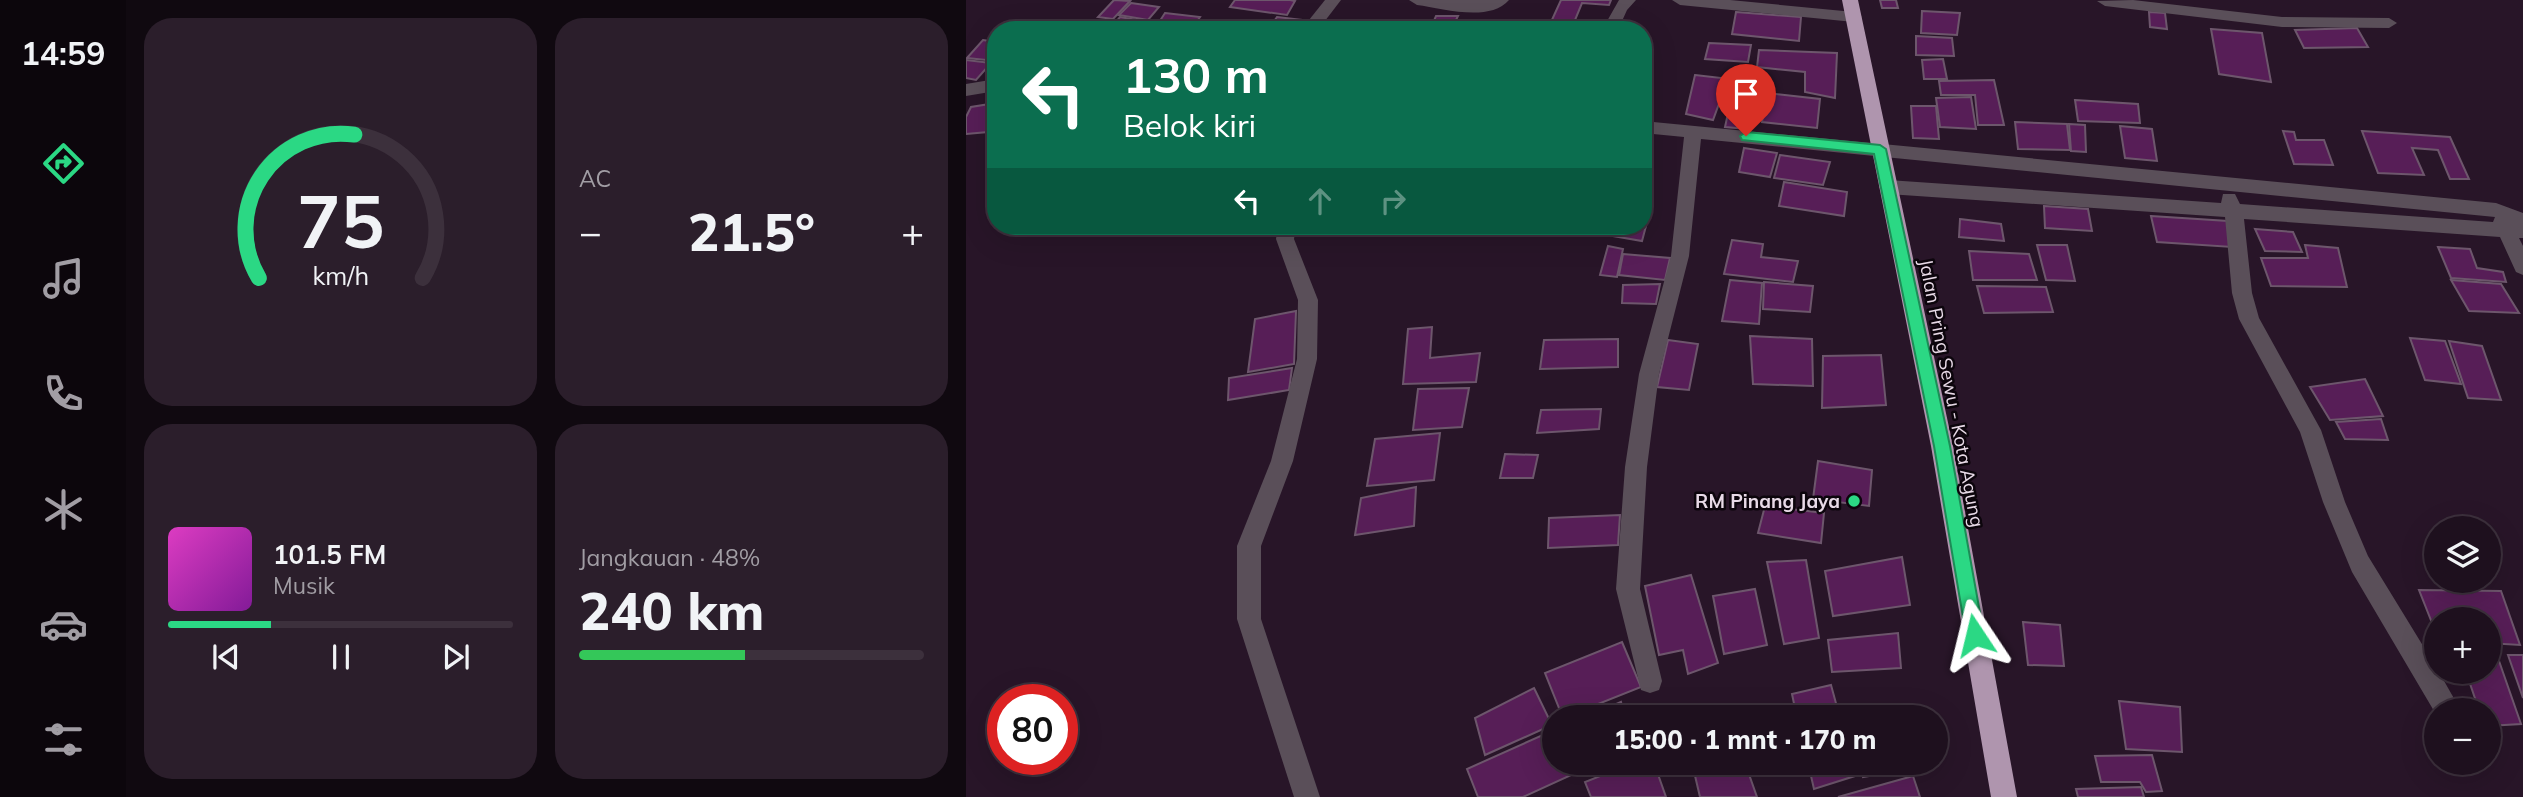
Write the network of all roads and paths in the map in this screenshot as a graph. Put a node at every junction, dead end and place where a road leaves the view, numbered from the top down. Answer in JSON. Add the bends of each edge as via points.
{"nodes":[{"id":1,"x":1333,"y":0,"type":"edge"},
{"id":2,"x":1417,"y":0,"type":"edge"},
{"id":3,"x":1501,"y":0,"type":"edge"},
{"id":4,"x":1628,"y":0,"type":"edge"},
{"id":5,"x":1680,"y":0,"type":"edge"},
{"id":6,"x":2093,"y":0,"type":"edge"},
{"id":7,"x":2105,"y":0,"type":"edge"},
{"id":8,"x":1852,"y":8,"type":"edge"},
{"id":9,"x":1316,"y":21,"type":"edge"},
{"id":10,"x":1614,"y":21,"type":"edge"},
{"id":11,"x":2389,"y":23,"type":"dead end"},
{"id":12,"x":987,"y":86,"type":"edge"},
{"id":13,"x":966,"y":90,"type":"edge"},
{"id":14,"x":1652,"y":128,"type":"edge"},
{"id":15,"x":1693,"y":131,"type":"junction"},
{"id":16,"x":1880,"y":149,"type":"junction"},
{"id":17,"x":2224,"y":184,"type":"junction"},
{"id":18,"x":1888,"y":187,"type":"junction"},
{"id":19,"x":2234,"y":212,"type":"junction"},
{"id":20,"x":2518,"y":228,"type":"edge"},
{"id":21,"x":1286,"y":235,"type":"edge"},
{"id":22,"x":2523,"y":267,"type":"edge"},
{"id":23,"x":1650,"y":681,"type":"dead end"},
{"id":24,"x":2441,"y":698,"type":"edge"},
{"id":25,"x":1307,"y":797,"type":"edge"},
{"id":26,"x":2004,"y":797,"type":"edge"}],
"edges":[{"from":1,"to":9,"type":"street"},
{"from":2,"to":3,"type":"street","via":[[1483,7]]},
{"from":4,"to":10,"type":"street"},
{"from":5,"to":8,"type":"street"},
{"from":6,"to":7,"type":"street"},
{"from":7,"to":11,"type":"street","via":[[2236,19],[2338,26]]},
{"from":8,"to":16,"type":"highway","name":"Jalan Pring Sewu - Kota Agung"},
{"from":12,"to":13,"type":"street"},
{"from":14,"to":15,"type":"street"},
{"from":15,"to":16,"type":"street"},
{"from":15,"to":23,"type":"street","via":[[1680,256],[1649,374],[1636,467],[1628,589]]},
{"from":16,"to":17,"type":"street"},
{"from":16,"to":18,"type":"highway","name":"Jalan Pring Sewu - Kota Agung"},
{"from":17,"to":19,"type":"street"},
{"from":17,"to":20,"type":"street","via":[[2496,210]]},
{"from":18,"to":19,"type":"street"},
{"from":18,"to":26,"type":"highway","name":"Jalan Pring Sewu - Kota Agung","via":[[1942,446]]},
{"from":19,"to":20,"type":"street"},
{"from":19,"to":24,"type":"street","via":[[2249,319],[2310,430],[2360,564]]},
{"from":20,"to":22,"type":"street"},
{"from":21,"to":25,"type":"street","via":[[1308,300],[1307,359],[1282,461],[1249,546],[1249,619]]}]}
